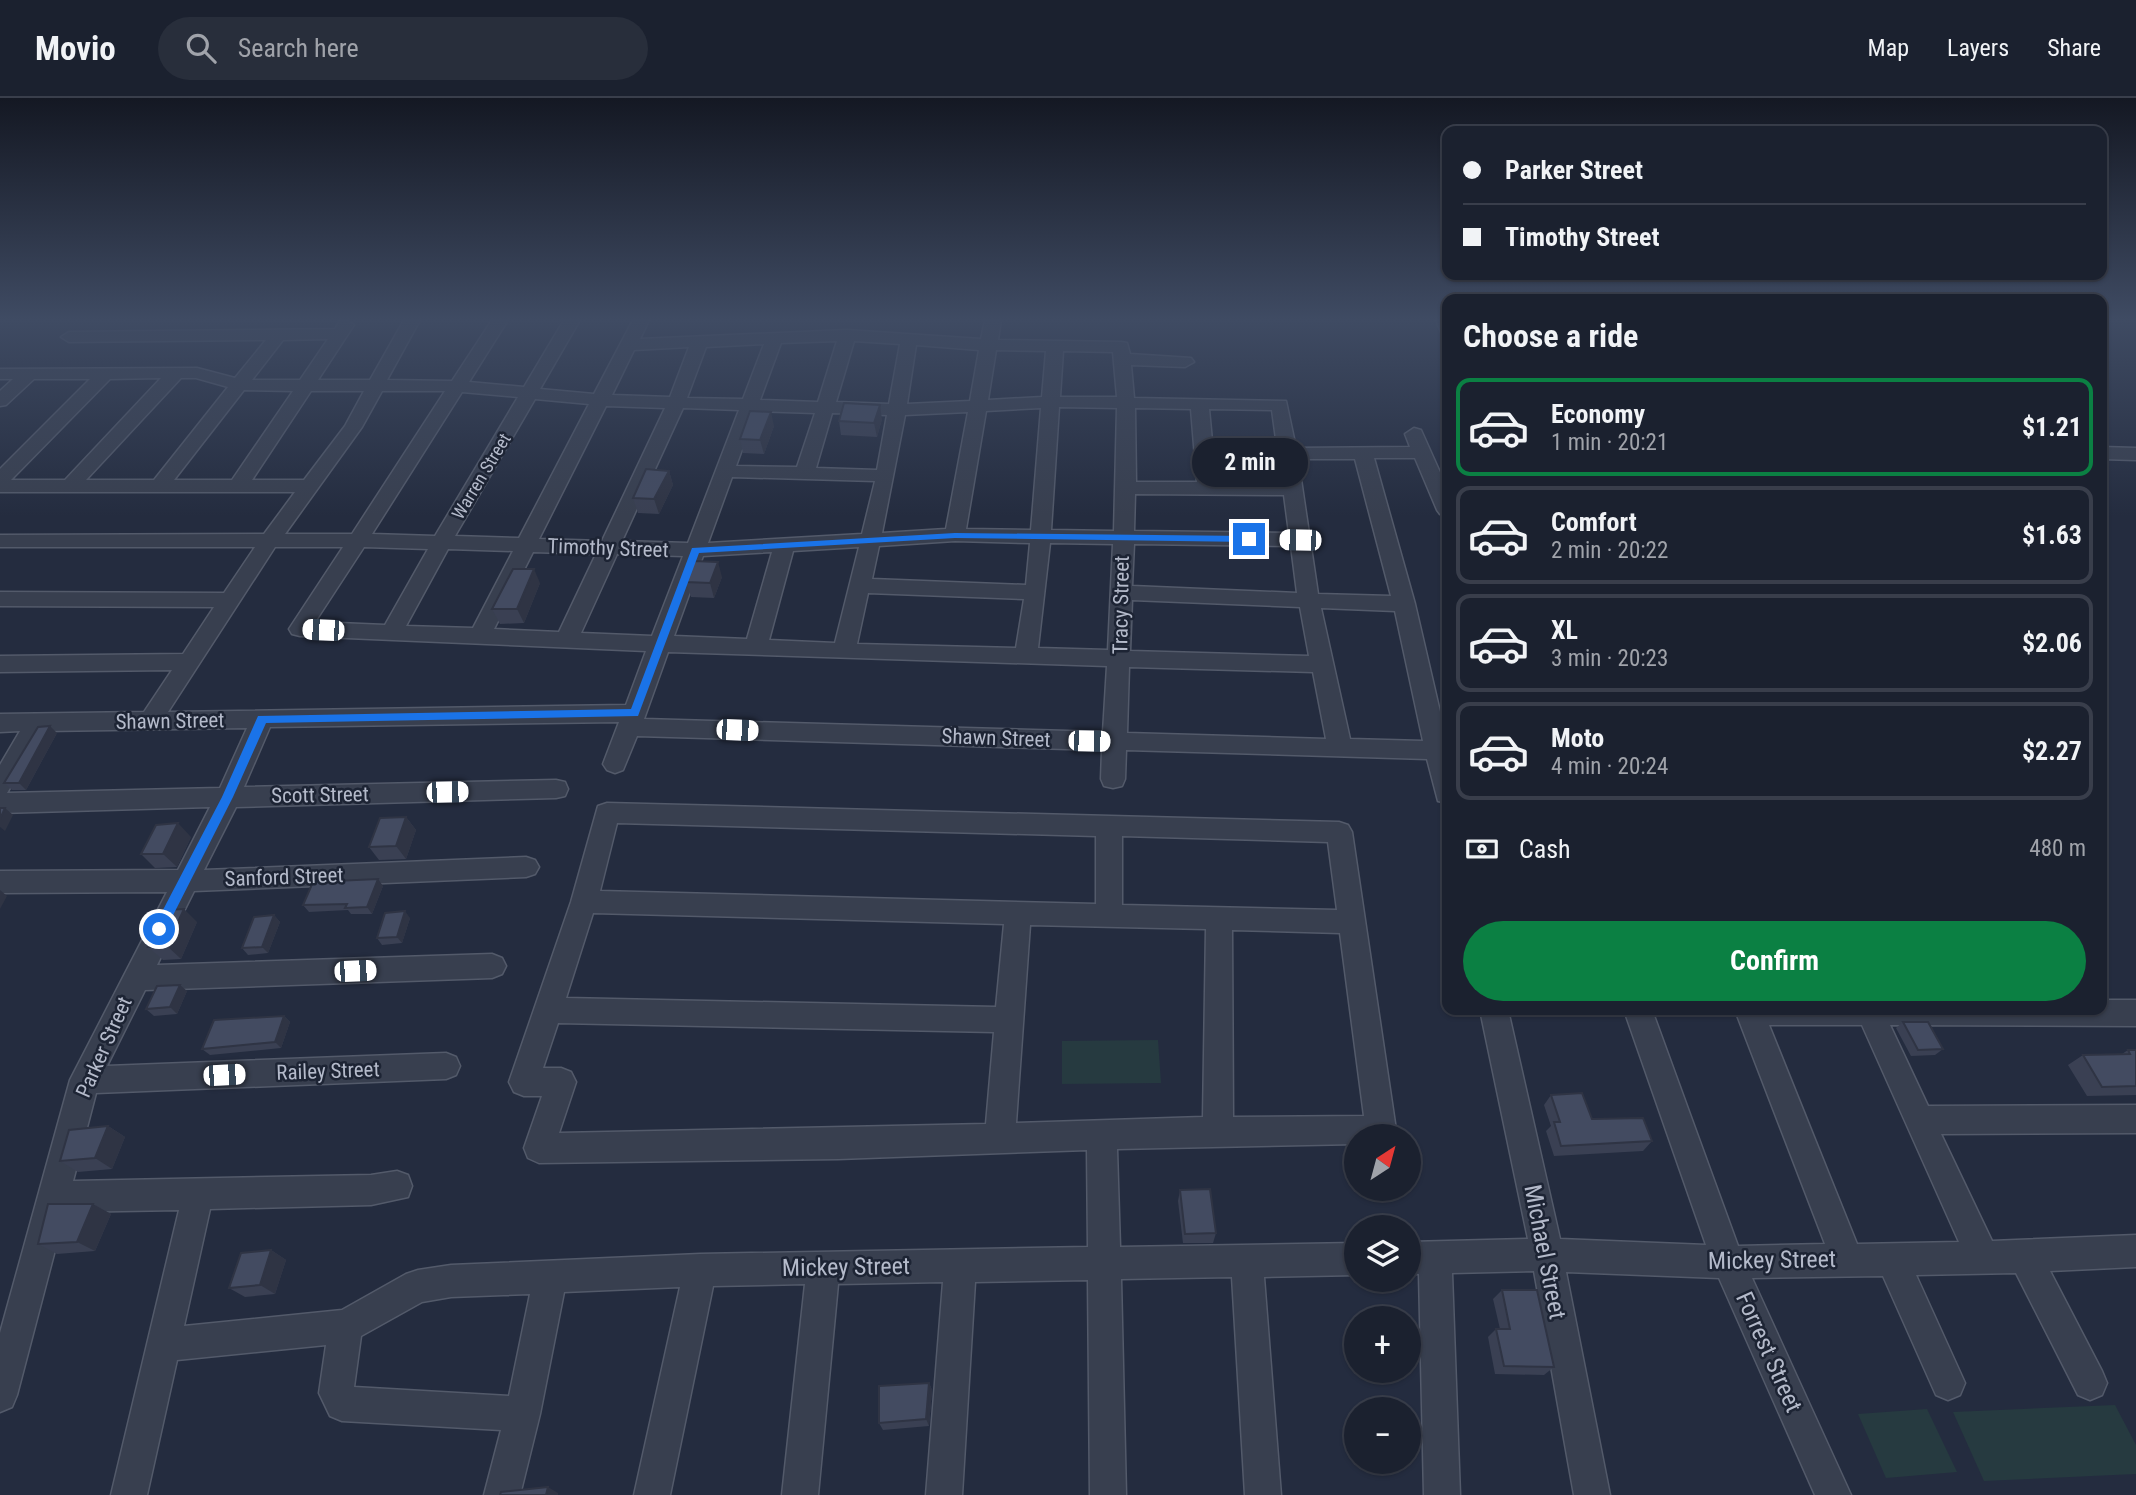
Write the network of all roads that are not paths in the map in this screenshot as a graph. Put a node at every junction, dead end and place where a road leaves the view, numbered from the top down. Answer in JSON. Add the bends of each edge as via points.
{"nodes":[{"id":1,"x":17,"y":385,"type":"edge"},
{"id":2,"x":94,"y":385,"type":"edge"},
{"id":3,"x":165,"y":385,"type":"edge"},
{"id":4,"x":240,"y":385,"type":"edge"},
{"id":5,"x":253,"y":385,"type":"edge"},
{"id":6,"x":534,"y":385,"type":"edge"},
{"id":7,"x":609,"y":385,"type":"edge"},
{"id":8,"x":683,"y":385,"type":"edge"},
{"id":9,"x":757,"y":385,"type":"edge"},
{"id":10,"x":831,"y":385,"type":"edge"},
{"id":11,"x":902,"y":385,"type":"edge"},
{"id":12,"x":981,"y":385,"type":"edge"},
{"id":13,"x":1051,"y":385,"type":"edge"},
{"id":14,"x":1124,"y":385,"type":"edge"},
{"id":15,"x":305,"y":386,"type":"junction"},
{"id":16,"x":377,"y":386,"type":"junction"},
{"id":17,"x":458,"y":386,"type":"junction"},
{"id":18,"x":530,"y":393,"type":"junction"},
{"id":19,"x":601,"y":400,"type":"junction"},
{"id":20,"x":0,"y":401,"type":"edge"},
{"id":21,"x":1049,"y":402,"type":"junction"},
{"id":22,"x":1126,"y":403,"type":"junction"},
{"id":23,"x":676,"y":404,"type":"junction"},
{"id":24,"x":1200,"y":404,"type":"junction"},
{"id":25,"x":749,"y":406,"type":"junction"},
{"id":26,"x":978,"y":407,"type":"junction"},
{"id":27,"x":824,"y":408,"type":"junction"},
{"id":28,"x":898,"y":410,"type":"junction"},
{"id":29,"x":1414,"y":434,"type":"dead end"},
{"id":30,"x":1363,"y":453,"type":"junction"},
{"id":31,"x":1422,"y":453,"type":"junction"},
{"id":32,"x":2107,"y":453,"type":"edge"},
{"id":33,"x":1288,"y":454,"type":"junction"},
{"id":34,"x":2136,"y":454,"type":"edge"},
{"id":35,"x":725,"y":471,"type":"junction"},
{"id":36,"x":805,"y":474,"type":"junction"},
{"id":37,"x":886,"y":476,"type":"junction"},
{"id":38,"x":0,"y":480,"type":"edge"},
{"id":39,"x":0,"y":486,"type":"edge"},
{"id":40,"x":159,"y":486,"type":"junction"},
{"id":41,"x":238,"y":486,"type":"junction"},
{"id":42,"x":312,"y":486,"type":"junction"},
{"id":43,"x":69,"y":487,"type":"junction"},
{"id":44,"x":1126,"y":488,"type":"junction"},
{"id":45,"x":1293,"y":489,"type":"junction"},
{"id":46,"x":1207,"y":490,"type":"junction"},
{"id":47,"x":1442,"y":499,"type":"edge"},
{"id":48,"x":955,"y":536,"type":"junction"},
{"id":49,"x":1041,"y":536,"type":"junction"},
{"id":50,"x":1123,"y":538,"type":"junction"},
{"id":51,"x":359,"y":540,"type":"junction"},
{"id":52,"x":872,"y":540,"type":"junction"},
{"id":53,"x":1300,"y":540,"type":"junction"},
{"id":54,"x":0,"y":541,"type":"edge"},
{"id":55,"x":268,"y":542,"type":"junction"},
{"id":56,"x":441,"y":543,"type":"junction"},
{"id":57,"x":527,"y":545,"type":"junction"},
{"id":58,"x":610,"y":547,"type":"junction"},
{"id":59,"x":784,"y":547,"type":"junction"},
{"id":60,"x":695,"y":551,"type":"junction"},
{"id":61,"x":859,"y":586,"type":"junction"},
{"id":62,"x":1036,"y":592,"type":"junction"},
{"id":63,"x":1122,"y":593,"type":"junction"},
{"id":64,"x":0,"y":599,"type":"edge"},
{"id":65,"x":229,"y":600,"type":"junction"},
{"id":66,"x":1309,"y":601,"type":"junction"},
{"id":67,"x":1404,"y":604,"type":"junction"},
{"id":68,"x":391,"y":633,"type":"junction"},
{"id":69,"x":479,"y":637,"type":"junction"},
{"id":70,"x":568,"y":639,"type":"junction"},
{"id":71,"x":660,"y":644,"type":"junction"},
{"id":72,"x":756,"y":647,"type":"junction"},
{"id":73,"x":844,"y":651,"type":"junction"},
{"id":74,"x":1026,"y":656,"type":"junction"},
{"id":75,"x":1120,"y":660,"type":"junction"},
{"id":76,"x":189,"y":662,"type":"junction"},
{"id":77,"x":0,"y":664,"type":"edge"},
{"id":78,"x":1322,"y":664,"type":"junction"},
{"id":79,"x":262,"y":719,"type":"junction"},
{"id":80,"x":632,"y":720,"type":"junction"},
{"id":81,"x":150,"y":721,"type":"junction"},
{"id":82,"x":0,"y":723,"type":"edge"},
{"id":83,"x":37,"y":723,"type":"junction"},
{"id":84,"x":1116,"y":741,"type":"junction"},
{"id":85,"x":1442,"y":747,"type":"edge"},
{"id":86,"x":1340,"y":748,"type":"junction"},
{"id":87,"x":1442,"y":751,"type":"edge"},
{"id":88,"x":615,"y":764,"type":"dead end"},
{"id":89,"x":1113,"y":779,"type":"dead end"},
{"id":90,"x":0,"y":786,"type":"edge"},
{"id":91,"x":556,"y":789,"type":"dead end"},
{"id":92,"x":228,"y":797,"type":"junction"},
{"id":93,"x":0,"y":803,"type":"edge"},
{"id":94,"x":1109,"y":826,"type":"junction"},
{"id":95,"x":526,"y":867,"type":"dead end"},
{"id":96,"x":184,"y":881,"type":"junction"},
{"id":97,"x":0,"y":882,"type":"edge"},
{"id":98,"x":584,"y":902,"type":"junction"},
{"id":99,"x":1018,"y":913,"type":"junction"},
{"id":100,"x":1110,"y":916,"type":"junction"},
{"id":101,"x":1219,"y":919,"type":"junction"},
{"id":102,"x":1352,"y":922,"type":"junction"},
{"id":103,"x":492,"y":966,"type":"dead end"},
{"id":104,"x":135,"y":978,"type":"junction"},
{"id":105,"x":548,"y":1010,"type":"junction"},
{"id":106,"x":2107,"y":1012,"type":"edge"},
{"id":107,"x":1495,"y":1015,"type":"edge"},
{"id":108,"x":1640,"y":1015,"type":"edge"},
{"id":109,"x":1752,"y":1015,"type":"edge"},
{"id":110,"x":1872,"y":1015,"type":"edge"},
{"id":111,"x":2134,"y":1015,"type":"edge"},
{"id":112,"x":1009,"y":1020,"type":"junction"},
{"id":113,"x":446,"y":1066,"type":"dead end"},
{"id":114,"x":85,"y":1080,"type":"junction"},
{"id":115,"x":2136,"y":1119,"type":"edge"},
{"id":116,"x":1920,"y":1120,"type":"junction"},
{"id":117,"x":1218,"y":1131,"type":"junction"},
{"id":118,"x":1102,"y":1134,"type":"junction"},
{"id":119,"x":1000,"y":1137,"type":"junction"},
{"id":120,"x":397,"y":1186,"type":"dead end"},
{"id":121,"x":198,"y":1194,"type":"junction"},
{"id":122,"x":54,"y":1197,"type":"junction"},
{"id":123,"x":2136,"y":1251,"type":"edge"},
{"id":124,"x":1546,"y":1255,"type":"junction"},
{"id":125,"x":2025,"y":1256,"type":"junction"},
{"id":126,"x":1422,"y":1258,"type":"edge"},
{"id":127,"x":1983,"y":1258,"type":"junction"},
{"id":128,"x":1344,"y":1259,"type":"edge"},
{"id":129,"x":1847,"y":1259,"type":"junction"},
{"id":130,"x":1247,"y":1260,"type":"junction"},
{"id":131,"x":1893,"y":1260,"type":"junction"},
{"id":132,"x":1728,"y":1262,"type":"junction"},
{"id":133,"x":1106,"y":1263,"type":"junction"},
{"id":134,"x":960,"y":1265,"type":"junction"},
{"id":135,"x":822,"y":1268,"type":"junction"},
{"id":136,"x":701,"y":1270,"type":"junction"},
{"id":137,"x":550,"y":1278,"type":"junction"},
{"id":138,"x":346,"y":1326,"type":"junction"},
{"id":139,"x":162,"y":1345,"type":"junction"},
{"id":140,"x":1948,"y":1383,"type":"dead end"},
{"id":141,"x":2090,"y":1383,"type":"dead end"},
{"id":142,"x":0,"y":1395,"type":"edge"},
{"id":143,"x":523,"y":1414,"type":"junction"},
{"id":144,"x":129,"y":1495,"type":"edge"},
{"id":145,"x":502,"y":1495,"type":"edge"},
{"id":146,"x":652,"y":1495,"type":"edge"},
{"id":147,"x":800,"y":1495,"type":"edge"},
{"id":148,"x":944,"y":1495,"type":"edge"},
{"id":149,"x":1108,"y":1495,"type":"edge"},
{"id":150,"x":1263,"y":1495,"type":"edge"},
{"id":151,"x":1443,"y":1495,"type":"edge"},
{"id":152,"x":1592,"y":1495,"type":"edge"},
{"id":153,"x":1833,"y":1495,"type":"edge"}],
"edges":[{"from":1,"to":20,"type":"street"},
{"from":2,"to":38,"type":"street"},
{"from":3,"to":43,"type":"street"},
{"from":4,"to":40,"type":"street"},
{"from":5,"to":15,"type":"street"},
{"from":6,"to":18,"type":"street","name":"Warren Street"},
{"from":7,"to":19,"type":"street"},
{"from":8,"to":23,"type":"street"},
{"from":9,"to":25,"type":"street"},
{"from":10,"to":27,"type":"street"},
{"from":11,"to":28,"type":"street"},
{"from":12,"to":26,"type":"street"},
{"from":13,"to":21,"type":"street"},
{"from":14,"to":22,"type":"street","name":"Tracy Street"},
{"from":15,"to":16,"type":"street"},
{"from":15,"to":41,"type":"street"},
{"from":16,"to":17,"type":"street"},
{"from":16,"to":42,"type":"street"},
{"from":17,"to":18,"type":"street"},
{"from":17,"to":51,"type":"street"},
{"from":18,"to":19,"type":"street"},
{"from":18,"to":56,"type":"street","name":"Warren Street"},
{"from":19,"to":23,"type":"street"},
{"from":19,"to":57,"type":"street"},
{"from":21,"to":22,"type":"street"},
{"from":21,"to":26,"type":"street"},
{"from":21,"to":49,"type":"street"},
{"from":22,"to":24,"type":"street"},
{"from":22,"to":44,"type":"street","name":"Tracy Street"},
{"from":23,"to":25,"type":"street"},
{"from":23,"to":58,"type":"street"},
{"from":24,"to":33,"type":"street","via":[[1280,405]]},
{"from":24,"to":46,"type":"street"},
{"from":25,"to":27,"type":"street"},
{"from":25,"to":35,"type":"street"},
{"from":26,"to":28,"type":"street"},
{"from":26,"to":48,"type":"street"},
{"from":27,"to":28,"type":"street"},
{"from":27,"to":36,"type":"street"},
{"from":28,"to":37,"type":"street"},
{"from":29,"to":31,"type":"street"},
{"from":30,"to":31,"type":"street"},
{"from":30,"to":33,"type":"street"},
{"from":30,"to":67,"type":"street"},
{"from":31,"to":47,"type":"street"},
{"from":32,"to":34,"type":"street"},
{"from":33,"to":45,"type":"street"},
{"from":35,"to":36,"type":"street"},
{"from":35,"to":60,"type":"street"},
{"from":36,"to":37,"type":"street"},
{"from":37,"to":52,"type":"street"},
{"from":39,"to":43,"type":"street"},
{"from":40,"to":41,"type":"street"},
{"from":40,"to":43,"type":"street"},
{"from":41,"to":42,"type":"street"},
{"from":42,"to":55,"type":"street"},
{"from":44,"to":46,"type":"street"},
{"from":44,"to":50,"type":"street","name":"Tracy Street"},
{"from":45,"to":46,"type":"street"},
{"from":45,"to":53,"type":"street"},
{"from":48,"to":49,"type":"street","name":"Timothy Street"},
{"from":48,"to":52,"type":"street","name":"Timothy Street"},
{"from":49,"to":50,"type":"street","name":"Timothy Street"},
{"from":49,"to":62,"type":"street"},
{"from":50,"to":53,"type":"street","name":"Timothy Street"},
{"from":50,"to":63,"type":"street","name":"Tracy Street"},
{"from":51,"to":55,"type":"street","name":"Timothy Street"},
{"from":51,"to":56,"type":"street","name":"Timothy Street"},
{"from":51,"to":68,"type":"street","via":[[300,629]]},
{"from":52,"to":59,"type":"street","name":"Timothy Street"},
{"from":52,"to":61,"type":"street"},
{"from":53,"to":66,"type":"street"},
{"from":54,"to":55,"type":"street","name":"Timothy Street"},
{"from":55,"to":65,"type":"street"},
{"from":56,"to":57,"type":"street","name":"Timothy Street"},
{"from":56,"to":68,"type":"street","name":"Warren Street"},
{"from":57,"to":58,"type":"street","name":"Timothy Street"},
{"from":57,"to":69,"type":"street"},
{"from":58,"to":60,"type":"street","name":"Timothy Street"},
{"from":58,"to":70,"type":"street"},
{"from":59,"to":60,"type":"street","name":"Timothy Street"},
{"from":59,"to":72,"type":"street"},
{"from":60,"to":71,"type":"street"},
{"from":61,"to":62,"type":"street"},
{"from":61,"to":73,"type":"street"},
{"from":62,"to":74,"type":"street"},
{"from":63,"to":66,"type":"street"},
{"from":63,"to":75,"type":"street","name":"Tracy Street"},
{"from":64,"to":65,"type":"street"},
{"from":65,"to":76,"type":"street"},
{"from":66,"to":67,"type":"street"},
{"from":66,"to":78,"type":"street"},
{"from":67,"to":85,"type":"street"},
{"from":68,"to":69,"type":"street"},
{"from":69,"to":70,"type":"street"},
{"from":70,"to":71,"type":"street"},
{"from":71,"to":72,"type":"street"},
{"from":71,"to":80,"type":"street"},
{"from":72,"to":73,"type":"street"},
{"from":73,"to":74,"type":"street"},
{"from":74,"to":75,"type":"street"},
{"from":75,"to":78,"type":"street"},
{"from":75,"to":84,"type":"street","name":"Tracy Street"},
{"from":76,"to":77,"type":"street"},
{"from":76,"to":81,"type":"street"},
{"from":78,"to":86,"type":"street"},
{"from":79,"to":80,"type":"street","name":"Shawn Street"},
{"from":79,"to":81,"type":"street","name":"Shawn Street"},
{"from":79,"to":92,"type":"street","name":"Parker Street"},
{"from":80,"to":84,"type":"street","name":"Shawn Street"},
{"from":80,"to":88,"type":"street"},
{"from":81,"to":83,"type":"street","name":"Shawn Street"},
{"from":82,"to":83,"type":"street","name":"Shawn Street"},
{"from":83,"to":90,"type":"street"},
{"from":84,"to":86,"type":"street","name":"Shawn Street"},
{"from":84,"to":89,"type":"street","name":"Tracy Street"},
{"from":86,"to":87,"type":"street","name":"Shawn Street"},
{"from":91,"to":92,"type":"street","name":"Scott Street"},
{"from":92,"to":93,"type":"street","name":"Scott Street"},
{"from":92,"to":96,"type":"street","name":"Parker Street"},
{"from":94,"to":98,"type":"street","via":[[607,813]]},
{"from":94,"to":100,"type":"street"},
{"from":94,"to":102,"type":"street","via":[[1339,832]]},
{"from":95,"to":96,"type":"street","name":"Sanford Street"},
{"from":96,"to":97,"type":"street","name":"Sanford Street"},
{"from":96,"to":104,"type":"street","name":"Parker Street"},
{"from":98,"to":99,"type":"street"},
{"from":98,"to":105,"type":"street"},
{"from":99,"to":100,"type":"street"},
{"from":99,"to":112,"type":"street"},
{"from":100,"to":101,"type":"street"},
{"from":101,"to":102,"type":"street"},
{"from":101,"to":117,"type":"street"},
{"from":102,"to":117,"type":"street","via":[[1381,1130]]},
{"from":103,"to":104,"type":"street"},
{"from":104,"to":114,"type":"street","name":"Parker Street"},
{"from":105,"to":112,"type":"street"},
{"from":105,"to":119,"type":"street","via":[[524,1082],[561,1082],[538,1148]]},
{"from":106,"to":111,"type":"street"},
{"from":107,"to":124,"type":"street","name":"Michael Street"},
{"from":108,"to":132,"type":"street","name":"Forrest Street"},
{"from":109,"to":129,"type":"street"},
{"from":110,"to":116,"type":"street"},
{"from":112,"to":119,"type":"street"},
{"from":113,"to":114,"type":"street","name":"Railey Street"},
{"from":114,"to":122,"type":"street","name":"Parker Street"},
{"from":115,"to":116,"type":"street"},
{"from":116,"to":127,"type":"street"},
{"from":117,"to":118,"type":"street"},
{"from":118,"to":119,"type":"street"},
{"from":118,"to":133,"type":"street"},
{"from":120,"to":121,"type":"street"},
{"from":121,"to":122,"type":"street"},
{"from":121,"to":139,"type":"street"},
{"from":122,"to":142,"type":"street","name":"Parker Street"},
{"from":123,"to":125,"type":"street","name":"Mickey Street"},
{"from":124,"to":126,"type":"street","name":"Mickey Street"},
{"from":124,"to":132,"type":"street","name":"Mickey Street"},
{"from":124,"to":152,"type":"street","name":"Michael Street"},
{"from":125,"to":127,"type":"street","name":"Mickey Street"},
{"from":125,"to":141,"type":"street"},
{"from":126,"to":151,"type":"street"},
{"from":127,"to":131,"type":"street","name":"Mickey Street"},
{"from":128,"to":130,"type":"street","name":"Mickey Street"},
{"from":129,"to":131,"type":"street","name":"Mickey Street"},
{"from":129,"to":132,"type":"street","name":"Mickey Street"},
{"from":130,"to":133,"type":"street","name":"Mickey Street"},
{"from":130,"to":150,"type":"street"},
{"from":131,"to":140,"type":"street"},
{"from":132,"to":153,"type":"street","name":"Forrest Street"},
{"from":133,"to":134,"type":"street","name":"Mickey Street"},
{"from":133,"to":149,"type":"street"},
{"from":134,"to":135,"type":"street","name":"Mickey Street"},
{"from":134,"to":148,"type":"street"},
{"from":135,"to":136,"type":"street","name":"Mickey Street"},
{"from":135,"to":147,"type":"street"},
{"from":136,"to":137,"type":"street","name":"Mickey Street"},
{"from":136,"to":146,"type":"street"},
{"from":137,"to":138,"type":"street","name":"Mickey Street","via":[[418,1286]]},
{"from":137,"to":143,"type":"street"},
{"from":138,"to":139,"type":"street"},
{"from":138,"to":143,"type":"street","via":[[336,1393],[342,1404]]},
{"from":139,"to":144,"type":"street"},
{"from":143,"to":145,"type":"street"}]}
